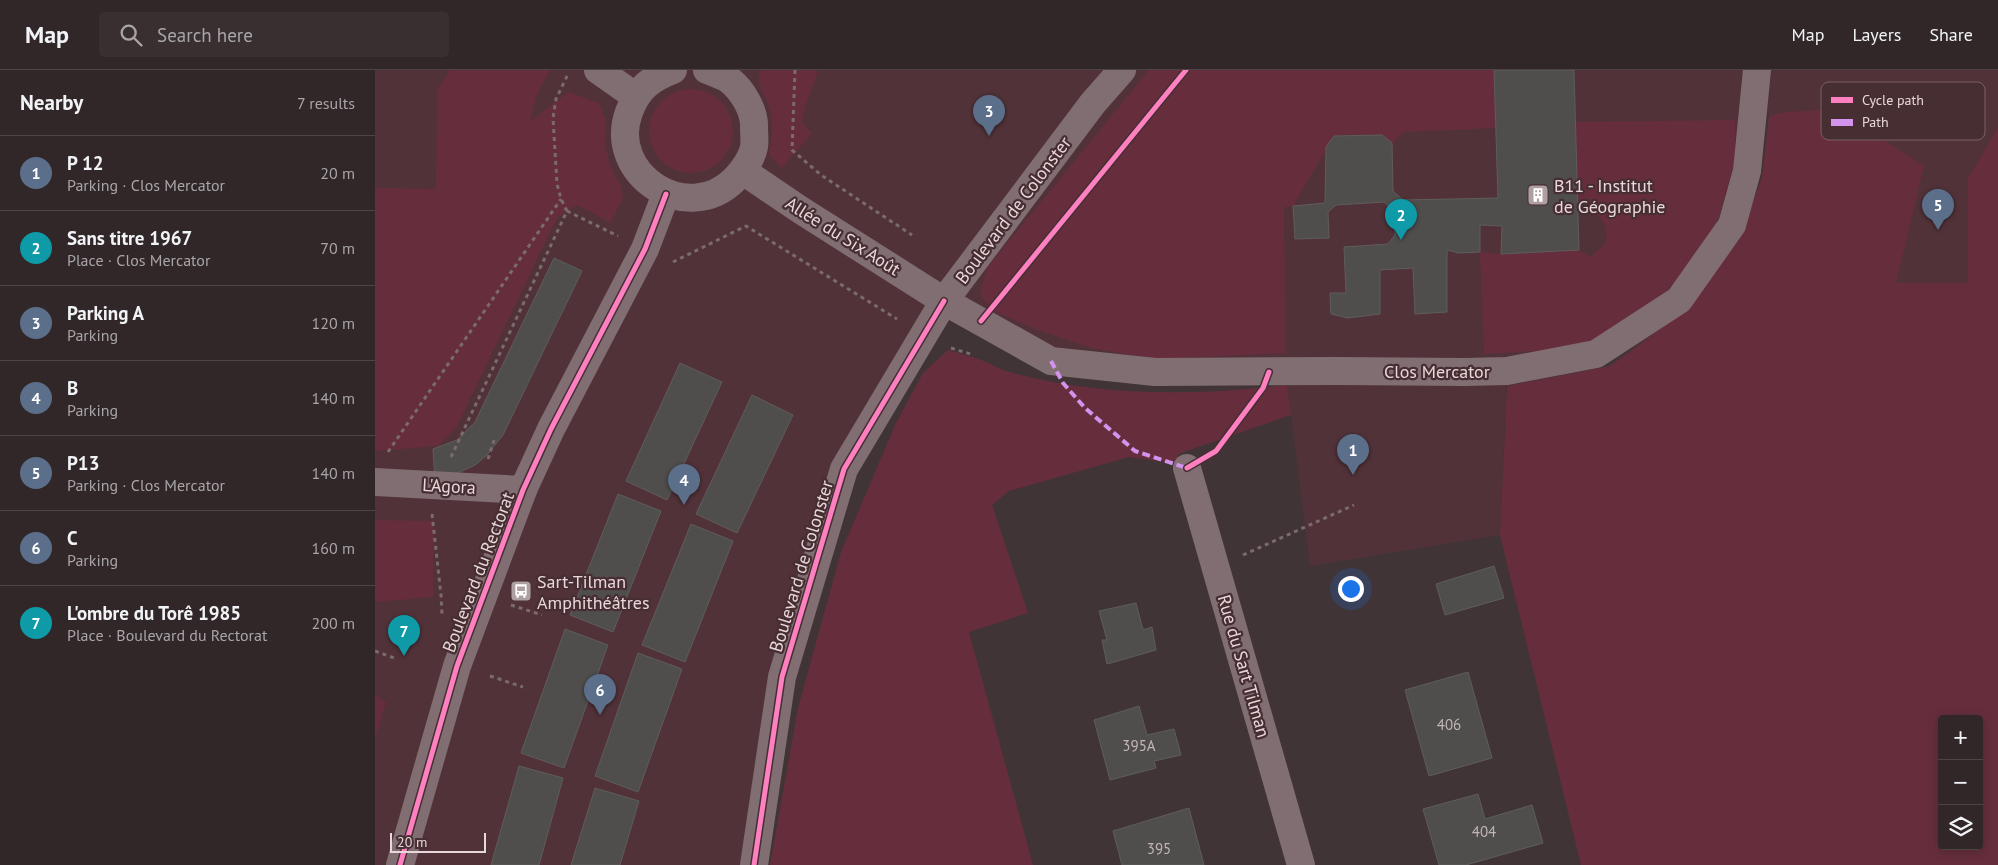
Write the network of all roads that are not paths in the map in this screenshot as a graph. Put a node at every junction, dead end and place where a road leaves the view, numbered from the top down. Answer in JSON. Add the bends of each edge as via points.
{"nodes":[{"id":1,"x":598,"y":70,"type":"edge"},
{"id":2,"x":673,"y":70,"type":"edge"},
{"id":3,"x":1122,"y":70,"type":"edge"},
{"id":4,"x":1757,"y":70,"type":"edge"},
{"id":5,"x":724,"y":73,"type":"edge"},
{"id":6,"x":635,"y":96,"type":"junction"},
{"id":7,"x":743,"y":171,"type":"junction"},
{"id":8,"x":666,"y":194,"type":"junction"},
{"id":9,"x":944,"y":301,"type":"junction"},
{"id":10,"x":1187,"y":468,"type":"dead end"},
{"id":11,"x":375,"y":482,"type":"edge"},
{"id":12,"x":523,"y":490,"type":"junction"},
{"id":13,"x":400,"y":865,"type":"edge"},
{"id":14,"x":754,"y":865,"type":"edge"},
{"id":15,"x":1301,"y":865,"type":"edge"}],
"edges":[{"from":1,"to":6,"type":"street"},
{"from":2,"to":6,"type":"street","via":[[654,78]]},
{"from":3,"to":9,"type":"street","name":"Boulevard de Colonster","via":[[1093,103]]},
{"from":4,"to":9,"type":"street","name":"Clos Mercator","via":[[1747,171],[1732,225],[1679,300],[1596,354],[1507,370],[1465,372],[1155,372],[1051,361]]},
{"from":5,"to":7,"type":"street","via":[[746,98],[755,122],[754,148]]},
{"from":6,"to":8,"type":"street","via":[[625,124],[627,153],[642,178]]},
{"from":7,"to":8,"type":"street","via":[[728,186],[709,196],[687,198]]},
{"from":7,"to":9,"type":"street","name":"Allée du Six Août"},
{"from":8,"to":12,"type":"street","name":"Boulevard du Rectorat","via":[[645,249]]},
{"from":9,"to":14,"type":"street","name":"Boulevard de Colonster","via":[[844,470],[782,677]]},
{"from":10,"to":15,"type":"street","name":"Rue du Sart Tilman"},
{"from":11,"to":12,"type":"street","name":"L'Agora"},
{"from":12,"to":13,"type":"street","name":"Boulevard du Rectorat","via":[[457,666]]}]}
